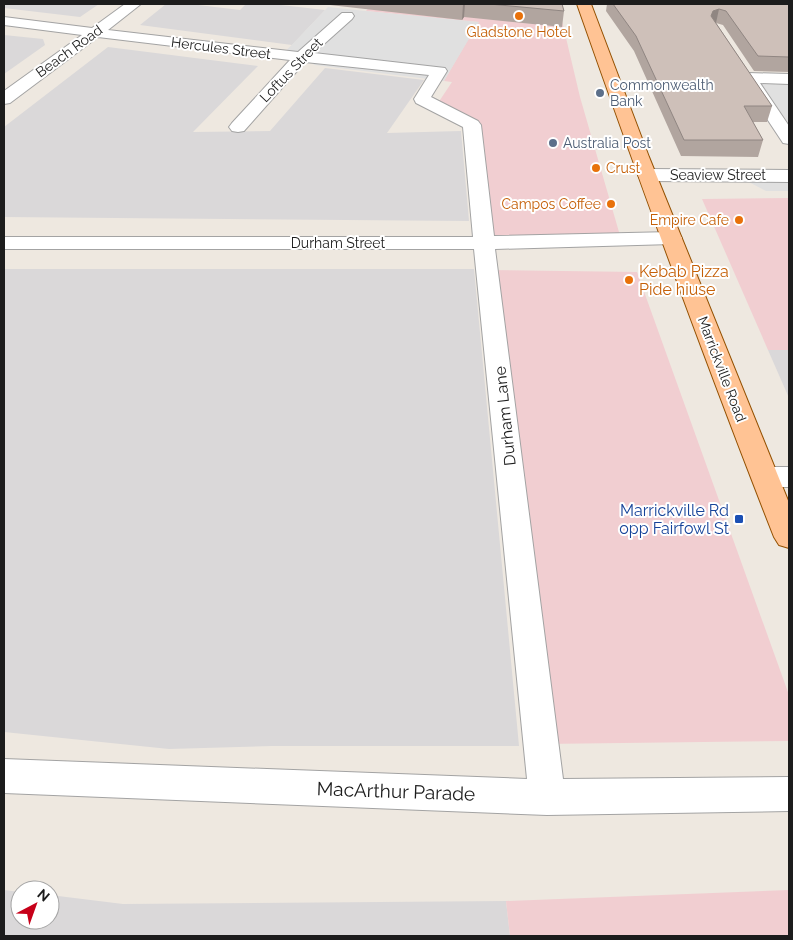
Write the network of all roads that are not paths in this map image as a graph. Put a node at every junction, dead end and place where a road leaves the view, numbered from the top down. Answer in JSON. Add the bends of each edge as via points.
{"nodes":[{"id":1,"x":134,"y":4,"type":"edge"},
{"id":2,"x":584,"y":4,"type":"edge"},
{"id":3,"x":347,"y":16,"type":"dead end"},
{"id":4,"x":4,"y":21,"type":"edge"},
{"id":5,"x":96,"y":32,"type":"junction"},
{"id":6,"x":301,"y":57,"type":"junction"},
{"id":7,"x":738,"y":64,"type":"edge"},
{"id":8,"x":439,"y":71,"type":"joint"},
{"id":9,"x":748,"y":78,"type":"junction"},
{"id":10,"x":789,"y":79,"type":"edge"},
{"id":11,"x":4,"y":99,"type":"edge"},
{"id":12,"x":238,"y":127,"type":"dead end"},
{"id":13,"x":789,"y":139,"type":"edge"},
{"id":14,"x":647,"y":174,"type":"junction"},
{"id":15,"x":789,"y":176,"type":"edge"},
{"id":16,"x":672,"y":238,"type":"junction"},
{"id":17,"x":4,"y":243,"type":"edge"},
{"id":18,"x":484,"y":243,"type":"junction"},
{"id":19,"x":778,"y":478,"type":"edge"},
{"id":20,"x":789,"y":537,"type":"edge"},
{"id":21,"x":4,"y":776,"type":"edge"},
{"id":22,"x":789,"y":794,"type":"edge"},
{"id":23,"x":547,"y":797,"type":"junction"}],
"edges":[{"from":1,"to":5,"type":"street","name":"Beach Road"},
{"from":2,"to":14,"type":"main road","name":"Marrickville Road"},
{"from":3,"to":6,"type":"street","name":"Loftus Street"},
{"from":4,"to":5,"type":"street","name":"Hercules Street"},
{"from":5,"to":6,"type":"street","name":"Hercules Street"},
{"from":5,"to":11,"type":"street","name":"Beach Road"},
{"from":6,"to":8,"type":"street","name":"Hercules Street"},
{"from":6,"to":12,"type":"street","name":"Loftus Street"},
{"from":7,"to":9,"type":"street"},
{"from":8,"to":18,"type":"street","name":"Durham Lane","via":[[422,99],[472,125]]},
{"from":9,"to":10,"type":"street"},
{"from":9,"to":13,"type":"street"},
{"from":14,"to":15,"type":"street","name":"Seaview Street"},
{"from":14,"to":16,"type":"main road","name":"Marrickville Road"},
{"from":16,"to":18,"type":"street","name":"Durham Street"},
{"from":16,"to":19,"type":"main road","name":"Marrickville Road","via":[[752,446]]},
{"from":17,"to":18,"type":"street","name":"Durham Street"},
{"from":18,"to":23,"type":"street","name":"Durham Lane"},
{"from":19,"to":20,"type":"main road","name":"Marrickville Road"},
{"from":21,"to":23,"type":"street","name":"MacArthur Parade"},
{"from":22,"to":23,"type":"street","name":"MacArthur Parade"}]}
